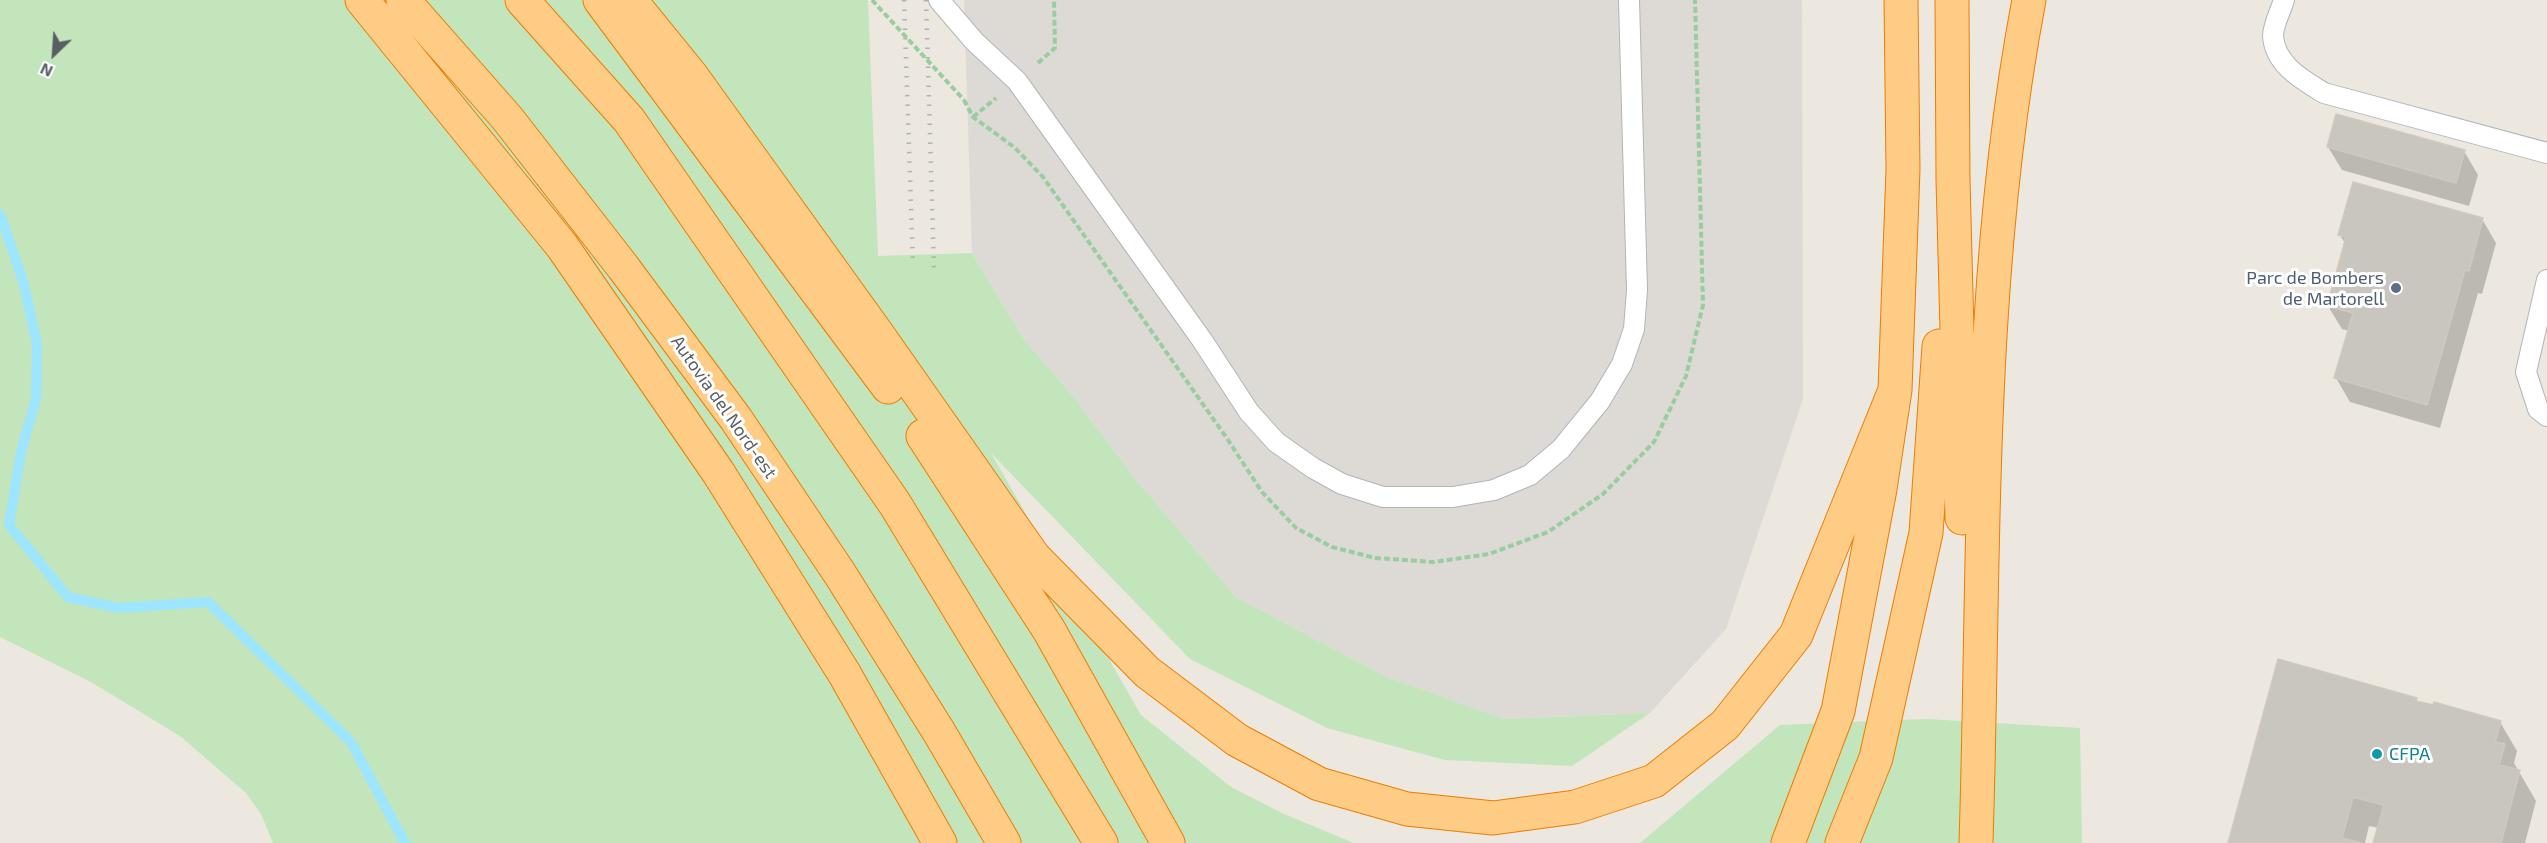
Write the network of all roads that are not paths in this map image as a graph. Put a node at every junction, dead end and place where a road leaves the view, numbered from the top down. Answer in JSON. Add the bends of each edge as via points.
{"nodes":[{"id":1,"x":362,"y":0,"type":"edge"},
{"id":2,"x":404,"y":0,"type":"edge"},
{"id":3,"x":522,"y":0,"type":"edge"},
{"id":4,"x":600,"y":0,"type":"edge"},
{"id":5,"x":630,"y":0,"type":"edge"},
{"id":6,"x":939,"y":0,"type":"edge"},
{"id":7,"x":1629,"y":0,"type":"edge"},
{"id":8,"x":1901,"y":0,"type":"edge"},
{"id":9,"x":1952,"y":0,"type":"edge"},
{"id":10,"x":2029,"y":0,"type":"edge"},
{"id":11,"x":2284,"y":0,"type":"edge"},
{"id":12,"x":2547,"y":153,"type":"edge"},
{"id":13,"x":1953,"y":180,"type":"junction"},
{"id":14,"x":2547,"y":280,"type":"edge"},
{"id":15,"x":1895,"y":390,"type":"junction"},
{"id":16,"x":2547,"y":416,"type":"edge"},
{"id":17,"x":940,"y":843,"type":"edge"},
{"id":18,"x":1004,"y":843,"type":"edge"},
{"id":19,"x":1101,"y":843,"type":"edge"},
{"id":20,"x":1168,"y":843,"type":"edge"},
{"id":21,"x":1788,"y":843,"type":"edge"},
{"id":22,"x":1842,"y":843,"type":"edge"},
{"id":23,"x":1969,"y":843,"type":"edge"},
{"id":24,"x":1976,"y":843,"type":"edge"}],
"edges":[{"from":1,"to":17,"type":"highway","via":[[562,246],[718,471],[844,673]]},
{"from":2,"to":18,"type":"highway","name":"Autovia del Nord-est","via":[[507,118],[736,419],[840,574]]},
{"from":3,"to":19,"type":"highway","via":[[629,120],[895,504]]},
{"from":4,"to":20,"type":"highway","via":[[920,431],[1049,630]]},
{"from":5,"to":15,"type":"highway","via":[[698,85],[1034,557],[1147,672],[1237,740],[1319,784],[1407,809],[1493,818],[1575,807],[1654,781],[1725,725],[1796,635]]},
{"from":6,"to":7,"type":"lane","via":[[1017,81],[1249,412],[1276,442],[1313,468],[1342,484],[1383,497],[1453,497],[1494,490],[1530,475],[1561,449],[1600,401],[1622,364],[1634,329],[1637,290]]},
{"from":8,"to":15,"type":"highway","via":[[1903,169]]},
{"from":9,"to":13,"type":"highway"},
{"from":10,"to":24,"type":"highway","via":[[2004,171],[1986,404]]},
{"from":11,"to":12,"type":"lane","via":[[2273,35],[2278,51],[2292,73],[2324,93]]},
{"from":13,"to":22,"type":"highway","via":[[1926,533],[1876,758]]},
{"from":13,"to":23,"type":"highway","via":[[1962,530],[1959,718]]},
{"from":14,"to":16,"type":"lane","via":[[2526,372],[2538,408]]},
{"from":15,"to":21,"type":"highway","via":[[1838,711]]}]}
